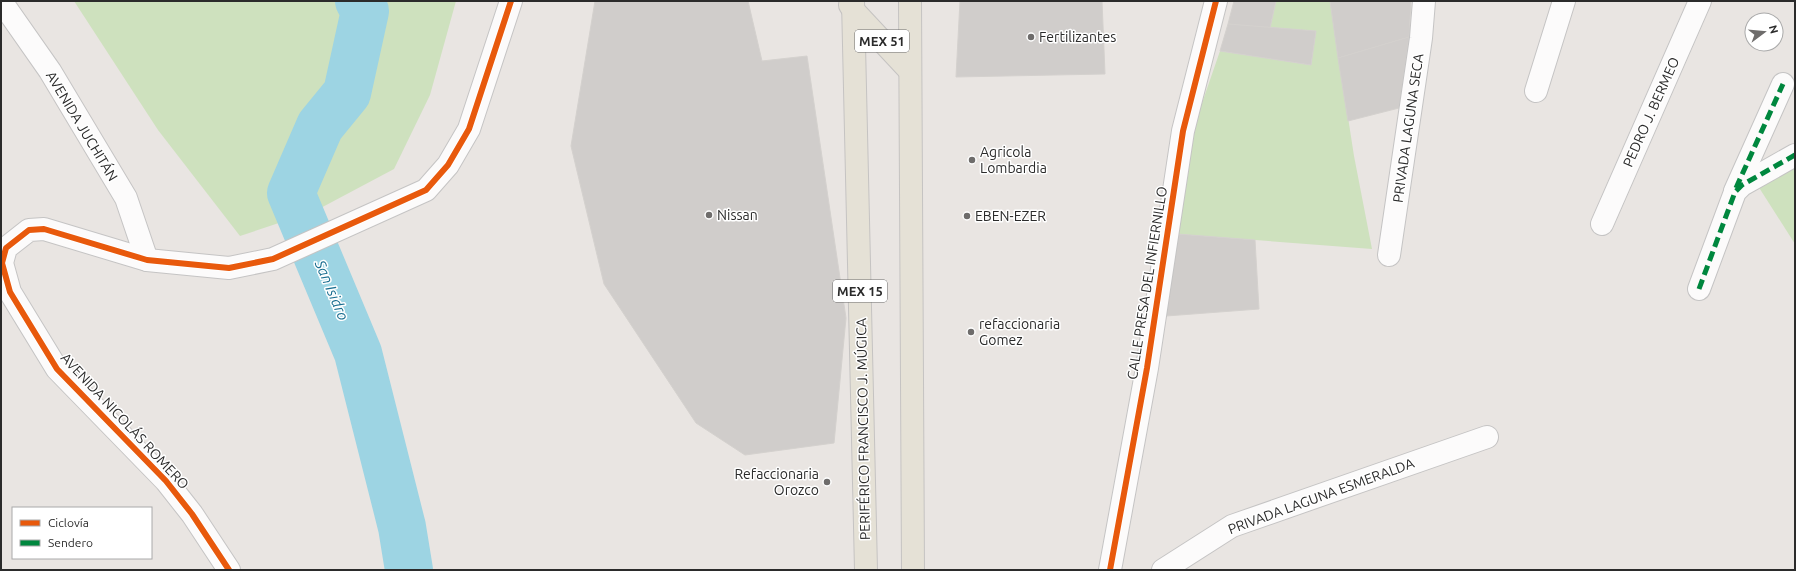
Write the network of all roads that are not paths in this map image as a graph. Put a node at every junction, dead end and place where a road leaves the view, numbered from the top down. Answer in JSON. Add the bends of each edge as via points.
{"nodes":[{"id":1,"x":1,"y":1,"type":"edge"},
{"id":2,"x":511,"y":1,"type":"edge"},
{"id":3,"x":910,"y":1,"type":"edge"},
{"id":4,"x":1216,"y":1,"type":"edge"},
{"id":5,"x":1424,"y":1,"type":"edge"},
{"id":6,"x":1564,"y":1,"type":"edge"},
{"id":7,"x":1700,"y":1,"type":"edge"},
{"id":8,"x":851,"y":4,"type":"edge"},
{"id":9,"x":910,"y":71,"type":"junction"},
{"id":10,"x":1783,"y":84,"type":"dead end"},
{"id":11,"x":1536,"y":91,"type":"dead end"},
{"id":12,"x":1795,"y":155,"type":"edge"},
{"id":13,"x":1735,"y":192,"type":"junction"},
{"id":14,"x":1602,"y":224,"type":"dead end"},
{"id":15,"x":1389,"y":255,"type":"dead end"},
{"id":16,"x":147,"y":260,"type":"junction"},
{"id":17,"x":1699,"y":289,"type":"dead end"},
{"id":18,"x":1486,"y":437,"type":"dead end"},
{"id":19,"x":229,"y":570,"type":"edge"},
{"id":20,"x":866,"y":570,"type":"edge"},
{"id":21,"x":913,"y":570,"type":"edge"},
{"id":22,"x":1110,"y":570,"type":"edge"},
{"id":23,"x":1163,"y":570,"type":"edge"}],
"edges":[{"from":1,"to":16,"type":"street","name":"AVENIDA JUCHITÁN","via":[[50,71],[126,198]]},
{"from":2,"to":16,"type":"street","name":"AVENIDA NICOLÁS ROMERO","via":[[469,129],[448,165],[426,190],[273,259],[229,268]]},
{"from":3,"to":9,"type":"main road"},
{"from":4,"to":22,"type":"street","name":"CALLE PRESA DEL INFIERNILLO","via":[[1183,131],[1146,368]]},
{"from":5,"to":15,"type":"street","name":"PRIVADA LAGUNA SECA","via":[[1420,45]]},
{"from":6,"to":11,"type":"street"},
{"from":7,"to":14,"type":"street","name":"PEDRO J. BERMEO"},
{"from":8,"to":9,"type":"main road","number":"MEX 51"},
{"from":8,"to":20,"type":"main road","name":"PERIFÉRICO FRANCISCO J. MÚGICA","number":"MEX 15"},
{"from":9,"to":21,"type":"main road"},
{"from":10,"to":13,"type":"street"},
{"from":12,"to":13,"type":"street","via":[[1742,185]]},
{"from":13,"to":17,"type":"street"},
{"from":16,"to":19,"type":"street","name":"AVENIDA NICOLÁS ROMERO","via":[[44,229],[29,230],[16,239],[6,248],[2,263],[10,292],[57,369],[166,481],[192,514]]},
{"from":18,"to":23,"type":"street","name":"PRIVADA LAGUNA ESMERALDA","via":[[1232,526]]}]}
